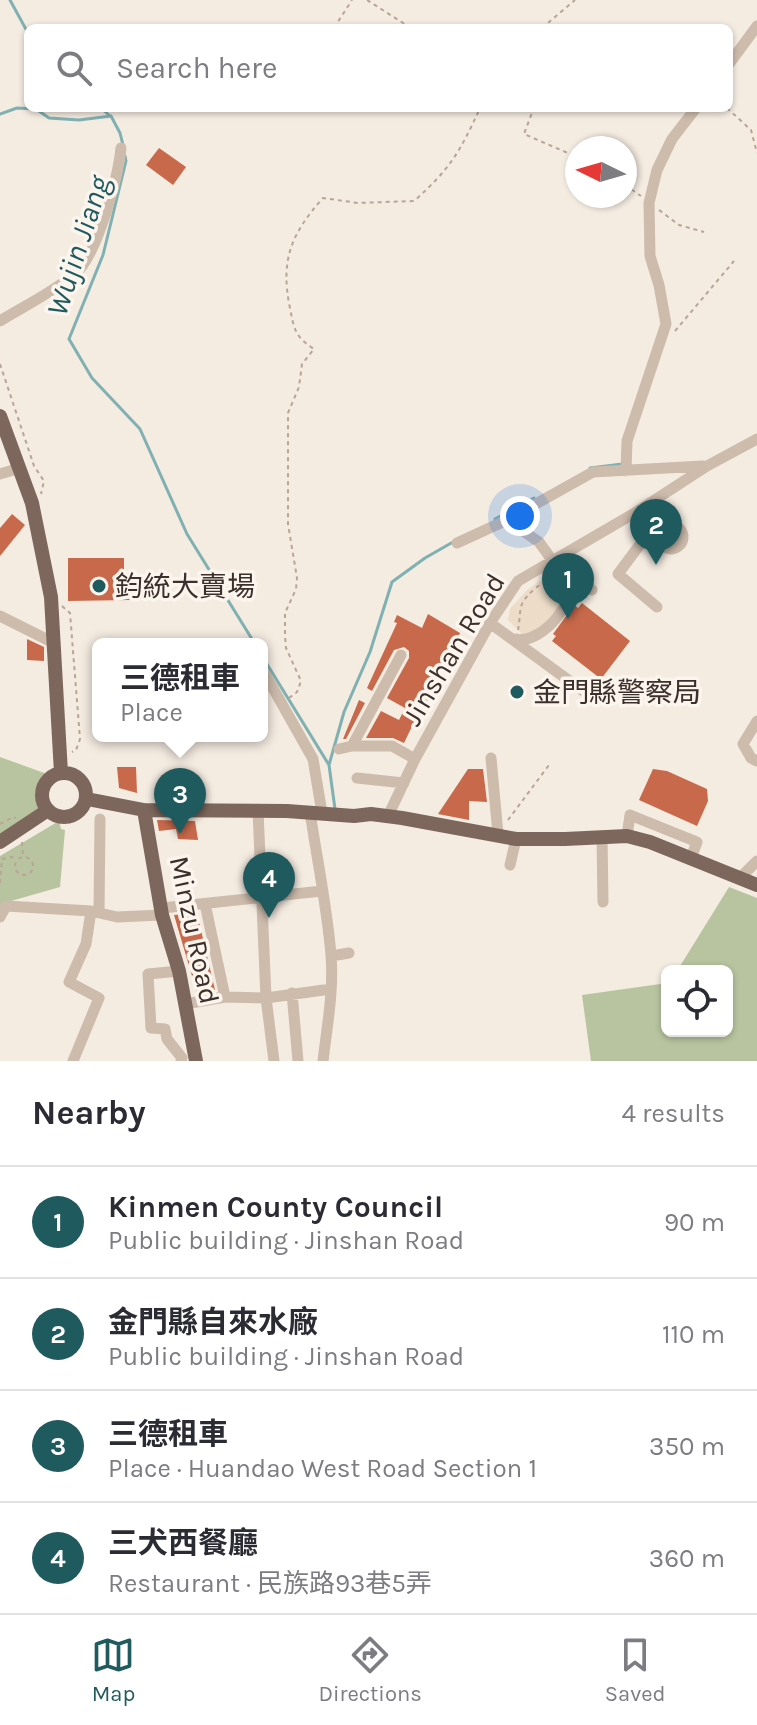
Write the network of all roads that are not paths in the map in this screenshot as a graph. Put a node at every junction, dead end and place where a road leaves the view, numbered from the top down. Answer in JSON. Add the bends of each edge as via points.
{"nodes":[{"id":1,"x":757,"y":26,"type":"edge"},
{"id":2,"x":733,"y":59,"type":"edge"},
{"id":3,"x":693,"y":112,"type":"edge"},
{"id":4,"x":121,"y":148,"type":"dead end"},
{"id":5,"x":0,"y":321,"type":"edge"},
{"id":6,"x":0,"y":416,"type":"edge"},
{"id":7,"x":757,"y":439,"type":"edge"},
{"id":8,"x":707,"y":466,"type":"junction"},
{"id":9,"x":20,"y":468,"type":"junction"},
{"id":10,"x":626,"y":471,"type":"junction"},
{"id":11,"x":0,"y":474,"type":"edge"},
{"id":12,"x":633,"y":514,"type":"junction"},
{"id":13,"x":507,"y":520,"type":"junction"},
{"id":14,"x":457,"y":543,"type":"dead end"},
{"id":15,"x":552,"y":560,"type":"junction"},
{"id":16,"x":565,"y":570,"type":"junction"},
{"id":17,"x":592,"y":590,"type":"dead end"},
{"id":18,"x":657,"y":607,"type":"dead end"},
{"id":19,"x":0,"y":616,"type":"edge"},
{"id":20,"x":490,"y":623,"type":"junction"},
{"id":21,"x":514,"y":639,"type":"junction"},
{"id":22,"x":54,"y":643,"type":"junction"},
{"id":23,"x":401,"y":655,"type":"dead end"},
{"id":24,"x":268,"y":679,"type":"edge"},
{"id":25,"x":586,"y":693,"type":"dead end"},
{"id":26,"x":757,"y":721,"type":"edge"},
{"id":27,"x":352,"y":746,"type":"junction"},
{"id":28,"x":339,"y":749,"type":"dead end"},
{"id":29,"x":491,"y":758,"type":"dead end"},
{"id":30,"x":415,"y":759,"type":"junction"},
{"id":31,"x":757,"y":761,"type":"edge"},
{"id":32,"x":61,"y":773,"type":"junction"},
{"id":33,"x":357,"y":778,"type":"dead end"},
{"id":34,"x":404,"y":783,"type":"junction"},
{"id":35,"x":87,"y":799,"type":"junction"},
{"id":36,"x":48,"y":810,"type":"junction"},
{"id":37,"x":144,"y":810,"type":"junction"},
{"id":38,"x":258,"y":810,"type":"junction"},
{"id":39,"x":316,"y":813,"type":"junction"},
{"id":40,"x":388,"y":816,"type":"junction"},
{"id":41,"x":100,"y":819,"type":"dead end"},
{"id":42,"x":498,"y":834,"type":"junction"},
{"id":43,"x":627,"y":836,"type":"junction"},
{"id":44,"x":602,"y":837,"type":"junction"},
{"id":45,"x":516,"y":839,"type":"junction"},
{"id":46,"x":0,"y":842,"type":"edge"},
{"id":47,"x":691,"y":858,"type":"junction"},
{"id":48,"x":757,"y":861,"type":"edge"},
{"id":49,"x":510,"y":865,"type":"dead end"},
{"id":50,"x":740,"y":878,"type":"junction"},
{"id":51,"x":757,"y":885,"type":"edge"},
{"id":52,"x":322,"y":891,"type":"junction"},
{"id":53,"x":262,"y":898,"type":"junction"},
{"id":54,"x":603,"y":902,"type":"dead end"},
{"id":55,"x":205,"y":904,"type":"junction"},
{"id":56,"x":95,"y":911,"type":"junction"},
{"id":57,"x":3,"y":912,"type":"edge"},
{"id":58,"x":162,"y":912,"type":"junction"},
{"id":59,"x":349,"y":953,"type":"dead end"},
{"id":60,"x":331,"y":956,"type":"junction"},
{"id":61,"x":179,"y":971,"type":"junction"},
{"id":62,"x":331,"y":989,"type":"junction"},
{"id":63,"x":292,"y":993,"type":"junction"},
{"id":64,"x":225,"y":997,"type":"junction"},
{"id":65,"x":266,"y":998,"type":"junction"},
{"id":66,"x":185,"y":1004,"type":"junction"},
{"id":67,"x":73,"y":1061,"type":"edge"},
{"id":68,"x":181,"y":1061,"type":"edge"},
{"id":69,"x":196,"y":1061,"type":"edge"},
{"id":70,"x":274,"y":1061,"type":"edge"},
{"id":71,"x":298,"y":1061,"type":"edge"},
{"id":72,"x":323,"y":1061,"type":"edge"}],
"edges":[{"from":1,"to":2,"type":"street"},
{"from":3,"to":10,"type":"street","via":[[657,170],[649,203],[650,256],[666,324],[627,441]]},
{"from":4,"to":5,"type":"street","via":[[90,256],[74,275]]},
{"from":6,"to":9,"type":"main road"},
{"from":7,"to":8,"type":"street","name":"Jinshan Road"},
{"from":8,"to":10,"type":"street"},
{"from":8,"to":12,"type":"street","name":"Jinshan Road"},
{"from":9,"to":11,"type":"street"},
{"from":9,"to":22,"type":"main road","via":[[52,604]]},
{"from":10,"to":13,"type":"street","via":[[593,472]]},
{"from":12,"to":15,"type":"street","name":"Jinshan Road"},
{"from":12,"to":18,"type":"street","via":[[660,526],[618,574]]},
{"from":13,"to":14,"type":"street"},
{"from":13,"to":15,"type":"street","via":[[539,542]]},
{"from":15,"to":16,"type":"street"},
{"from":15,"to":20,"type":"street","name":"Jinshan Road","via":[[518,581]]},
{"from":16,"to":17,"type":"street"},
{"from":16,"to":21,"type":"street","via":[[571,584],[562,608],[539,634],[525,641]]},
{"from":19,"to":22,"type":"street"},
{"from":20,"to":21,"type":"street"},
{"from":20,"to":30,"type":"street","name":"Jinshan Road"},
{"from":21,"to":25,"type":"street"},
{"from":22,"to":32,"type":"main road"},
{"from":23,"to":27,"type":"street"},
{"from":24,"to":39,"type":"street","via":[[313,759]]},
{"from":26,"to":31,"type":"street","via":[[743,744]]},
{"from":27,"to":28,"type":"street"},
{"from":27,"to":30,"type":"street","via":[[392,746]]},
{"from":29,"to":42,"type":"street"},
{"from":30,"to":34,"type":"street","name":"Jinshan Road"},
{"from":32,"to":35,"type":"main road","via":[[80,779]]},
{"from":32,"to":36,"type":"main road","via":[[42,791]]},
{"from":33,"to":34,"type":"street"},
{"from":34,"to":40,"type":"street","name":"Jinshan Road"},
{"from":35,"to":36,"type":"main road","via":[[68,817]]},
{"from":35,"to":37,"type":"main road"},
{"from":36,"to":46,"type":"main road"},
{"from":37,"to":38,"type":"main road"},
{"from":37,"to":58,"type":"main road","name":"Minzu Road"},
{"from":38,"to":39,"type":"main road"},
{"from":38,"to":53,"type":"street"},
{"from":39,"to":40,"type":"main road"},
{"from":39,"to":52,"type":"street"},
{"from":40,"to":42,"type":"main road"},
{"from":41,"to":56,"type":"street"},
{"from":42,"to":45,"type":"main road"},
{"from":43,"to":44,"type":"main road"},
{"from":43,"to":47,"type":"main road"},
{"from":43,"to":47,"type":"street","via":[[630,815],[697,842]]},
{"from":44,"to":45,"type":"main road"},
{"from":44,"to":54,"type":"street"},
{"from":45,"to":49,"type":"street"},
{"from":47,"to":50,"type":"main road"},
{"from":48,"to":50,"type":"street"},
{"from":50,"to":51,"type":"main road"},
{"from":52,"to":53,"type":"street"},
{"from":52,"to":60,"type":"street"},
{"from":53,"to":55,"type":"street"},
{"from":53,"to":65,"type":"street"},
{"from":55,"to":58,"type":"street"},
{"from":55,"to":64,"type":"street"},
{"from":56,"to":57,"type":"street"},
{"from":56,"to":58,"type":"street","via":[[117,917]]},
{"from":56,"to":67,"type":"street","via":[[69,982],[99,998]]},
{"from":58,"to":61,"type":"main road","name":"Minzu Road"},
{"from":59,"to":60,"type":"street"},
{"from":60,"to":62,"type":"street"},
{"from":61,"to":66,"type":"main road","name":"Minzu Road"},
{"from":61,"to":68,"type":"street","via":[[148,974],[151,1028],[165,1029]]},
{"from":62,"to":63,"type":"street"},
{"from":62,"to":72,"type":"street"},
{"from":63,"to":65,"type":"street"},
{"from":63,"to":71,"type":"street"},
{"from":64,"to":65,"type":"street"},
{"from":64,"to":66,"type":"street"},
{"from":65,"to":70,"type":"street"},
{"from":66,"to":69,"type":"main road","name":"Minzu Road"}]}
